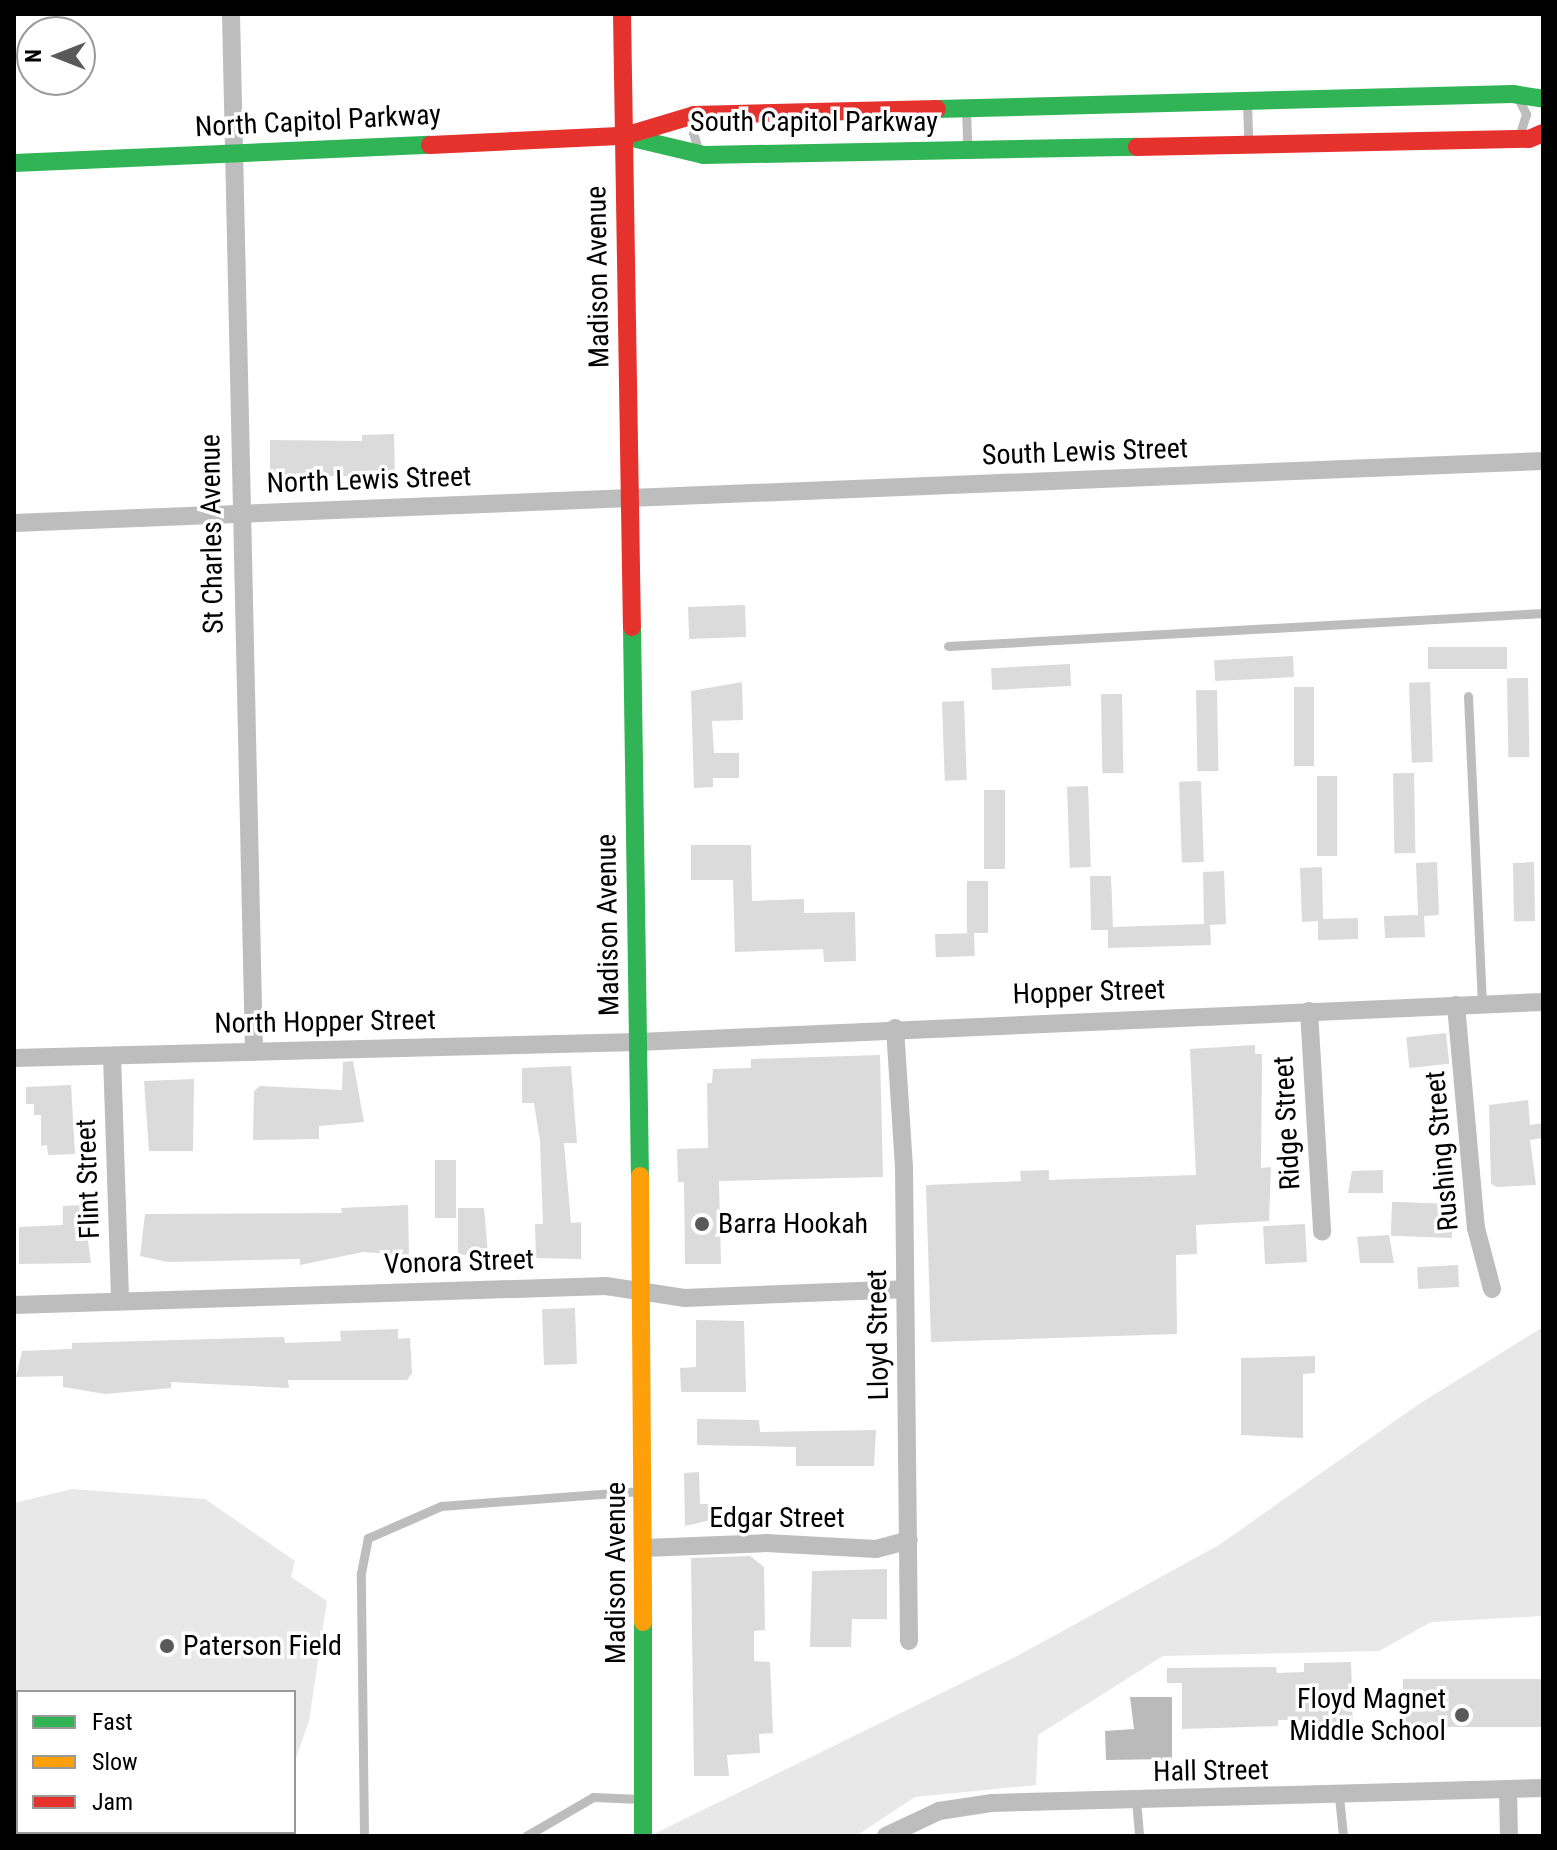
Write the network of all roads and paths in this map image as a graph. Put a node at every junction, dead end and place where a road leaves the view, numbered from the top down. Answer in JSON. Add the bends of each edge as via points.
{"nodes":[{"id":1,"x":231,"y":14,"type":"edge"},
{"id":2,"x":622,"y":14,"type":"edge"},
{"id":3,"x":1513,"y":94,"type":"junction"},
{"id":4,"x":1543,"y":99,"type":"edge"},
{"id":5,"x":1247,"y":101,"type":"junction"},
{"id":6,"x":965,"y":108,"type":"junction"},
{"id":7,"x":706,"y":114,"type":"junction"},
{"id":8,"x":1543,"y":133,"type":"edge"},
{"id":9,"x":624,"y":136,"type":"junction"},
{"id":10,"x":1515,"y":139,"type":"junction"},
{"id":11,"x":1248,"y":144,"type":"junction"},
{"id":12,"x":967,"y":150,"type":"junction"},
{"id":13,"x":233,"y":153,"type":"junction"},
{"id":14,"x":704,"y":155,"type":"junction"},
{"id":15,"x":14,"y":163,"type":"edge"},
{"id":16,"x":1543,"y":461,"type":"edge"},
{"id":17,"x":630,"y":498,"type":"junction"},
{"id":18,"x":239,"y":514,"type":"junction"},
{"id":19,"x":14,"y":523,"type":"edge"},
{"id":20,"x":1543,"y":613,"type":"edge"},
{"id":21,"x":948,"y":646,"type":"dead end"},
{"id":22,"x":1468,"y":696,"type":"dead end"},
{"id":23,"x":1543,"y":1002,"type":"edge"},
{"id":24,"x":1482,"y":1004,"type":"junction"},
{"id":25,"x":1456,"y":1005,"type":"junction"},
{"id":26,"x":1309,"y":1011,"type":"junction"},
{"id":27,"x":895,"y":1028,"type":"junction"},
{"id":28,"x":638,"y":1042,"type":"junction"},
{"id":29,"x":254,"y":1052,"type":"junction"},
{"id":30,"x":112,"y":1056,"type":"junction"},
{"id":31,"x":14,"y":1058,"type":"edge"},
{"id":32,"x":1322,"y":1232,"type":"dead end"},
{"id":33,"x":904,"y":1289,"type":"junction"},
{"id":34,"x":1492,"y":1289,"type":"dead end"},
{"id":35,"x":642,"y":1292,"type":"junction"},
{"id":36,"x":120,"y":1301,"type":"junction"},
{"id":37,"x":14,"y":1305,"type":"edge"},
{"id":38,"x":644,"y":1491,"type":"junction"},
{"id":39,"x":909,"y":1540,"type":"junction"},
{"id":40,"x":644,"y":1548,"type":"junction"},
{"id":41,"x":909,"y":1641,"type":"dead end"},
{"id":42,"x":1543,"y":1788,"type":"edge"},
{"id":43,"x":1508,"y":1789,"type":"junction"},
{"id":44,"x":1339,"y":1797,"type":"junction"},
{"id":45,"x":1136,"y":1800,"type":"junction"},
{"id":46,"x":643,"y":1807,"type":"junction"},
{"id":47,"x":364,"y":1836,"type":"edge"},
{"id":48,"x":526,"y":1836,"type":"edge"},
{"id":49,"x":643,"y":1836,"type":"edge"},
{"id":50,"x":886,"y":1836,"type":"edge"},
{"id":51,"x":1139,"y":1836,"type":"edge"},
{"id":52,"x":1343,"y":1836,"type":"edge"},
{"id":53,"x":1509,"y":1836,"type":"edge"}],
"edges":[{"from":1,"to":13,"type":"street","name":"St Charles Avenue"},
{"from":2,"to":9,"type":"street","name":"Madison Avenue"},
{"from":3,"to":4,"type":"street","name":"South Capitol Parkway"},
{"from":3,"to":5,"type":"street","name":"South Capitol Parkway"},
{"from":3,"to":10,"type":"lane","via":[[1526,114]]},
{"from":5,"to":6,"type":"street","name":"South Capitol Parkway"},
{"from":5,"to":11,"type":"lane"},
{"from":6,"to":7,"type":"street","name":"South Capitol Parkway"},
{"from":6,"to":12,"type":"lane"},
{"from":7,"to":9,"type":"street","name":"South Capitol Parkway"},
{"from":7,"to":14,"type":"lane","via":[[693,133]]},
{"from":8,"to":10,"type":"street","name":"South Capitol Parkway"},
{"from":9,"to":13,"type":"street","name":"North Capitol Parkway"},
{"from":9,"to":14,"type":"street","name":"South Capitol Parkway"},
{"from":9,"to":17,"type":"street","name":"Madison Avenue"},
{"from":10,"to":11,"type":"street","name":"South Capitol Parkway"},
{"from":11,"to":12,"type":"street","name":"South Capitol Parkway"},
{"from":12,"to":14,"type":"street","name":"South Capitol Parkway"},
{"from":13,"to":15,"type":"street","name":"North Capitol Parkway"},
{"from":13,"to":18,"type":"street","name":"St Charles Avenue"},
{"from":16,"to":17,"type":"street","name":"South Lewis Street"},
{"from":17,"to":18,"type":"street","name":"North Lewis Street"},
{"from":17,"to":28,"type":"street","name":"Madison Avenue"},
{"from":18,"to":19,"type":"street","name":"North Lewis Street"},
{"from":18,"to":29,"type":"street","name":"St Charles Avenue"},
{"from":20,"to":21,"type":"lane"},
{"from":22,"to":24,"type":"lane"},
{"from":23,"to":24,"type":"street","name":"Hopper Street"},
{"from":24,"to":25,"type":"street","name":"Hopper Street"},
{"from":25,"to":26,"type":"street","name":"Hopper Street"},
{"from":25,"to":34,"type":"street","name":"Rushing Street","via":[[1476,1228]]},
{"from":26,"to":27,"type":"street","name":"Hopper Street"},
{"from":26,"to":32,"type":"street","name":"Ridge Street"},
{"from":27,"to":28,"type":"street","name":"Hopper Street"},
{"from":27,"to":33,"type":"street","name":"Lloyd Street"},
{"from":28,"to":29,"type":"street","name":"North Hopper Street"},
{"from":28,"to":35,"type":"street","name":"Madison Avenue"},
{"from":29,"to":30,"type":"street","name":"North Hopper Street"},
{"from":30,"to":31,"type":"street","name":"North Hopper Street"},
{"from":30,"to":36,"type":"street","name":"Flint Street"},
{"from":33,"to":35,"type":"street","name":"Vonora Street","via":[[684,1298]]},
{"from":33,"to":39,"type":"street","name":"Lloyd Street"},
{"from":35,"to":36,"type":"street","name":"Vonora Street","via":[[606,1286]]},
{"from":35,"to":38,"type":"street","name":"Madison Avenue"},
{"from":36,"to":37,"type":"street","name":"Vonora Street"},
{"from":38,"to":40,"type":"street","name":"Madison Avenue"},
{"from":38,"to":47,"type":"lane","via":[[441,1506],[368,1538],[361,1573]]},
{"from":39,"to":40,"type":"street","name":"Edgar Street","via":[[876,1549],[766,1543]]},
{"from":39,"to":41,"type":"street","name":"Lloyd Street"},
{"from":40,"to":46,"type":"street","name":"Madison Avenue"},
{"from":42,"to":43,"type":"street","name":"Hall Street"},
{"from":43,"to":44,"type":"street","name":"Hall Street"},
{"from":43,"to":53,"type":"street"},
{"from":44,"to":45,"type":"street","name":"Hall Street"},
{"from":44,"to":52,"type":"lane"},
{"from":45,"to":50,"type":"street","name":"Hall Street","via":[[957,1807]]},
{"from":45,"to":51,"type":"lane"},
{"from":46,"to":48,"type":"lane","via":[[593,1797]]},
{"from":46,"to":49,"type":"street","name":"Madison Avenue"}]}
